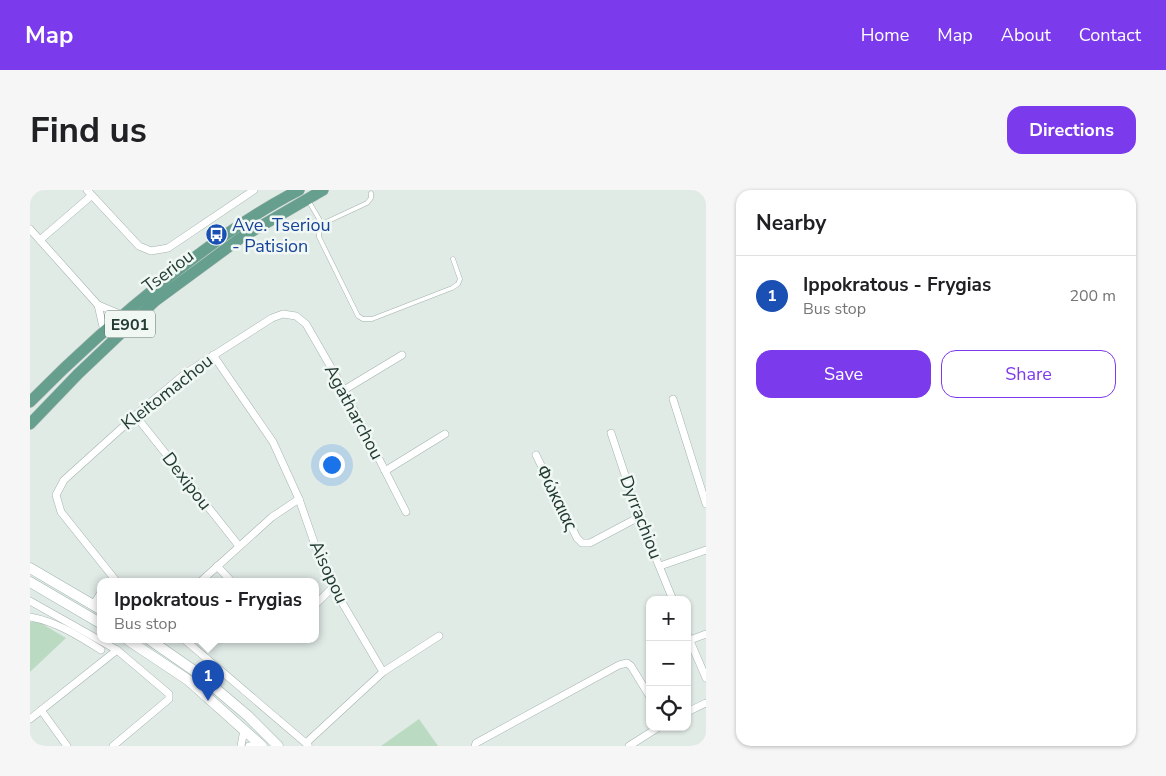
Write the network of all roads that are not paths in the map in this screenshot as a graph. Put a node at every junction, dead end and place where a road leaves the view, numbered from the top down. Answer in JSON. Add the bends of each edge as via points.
{"nodes":[{"id":1,"x":254,"y":190,"type":"edge"},
{"id":2,"x":323,"y":190,"type":"edge"},
{"id":3,"x":89,"y":193,"type":"edge"},
{"id":4,"x":371,"y":193,"type":"dead end"},
{"id":5,"x":303,"y":194,"type":"edge"},
{"id":6,"x":322,"y":224,"type":"junction"},
{"id":7,"x":30,"y":229,"type":"edge"},
{"id":8,"x":40,"y":240,"type":"junction"},
{"id":9,"x":453,"y":259,"type":"dead end"},
{"id":10,"x":98,"y":305,"type":"junction"},
{"id":11,"x":122,"y":315,"type":"junction"},
{"id":12,"x":296,"y":316,"type":"joint"},
{"id":13,"x":104,"y":331,"type":"junction"},
{"id":14,"x":213,"y":355,"type":"junction"},
{"id":15,"x":402,"y":355,"type":"dead end"},
{"id":16,"x":344,"y":390,"type":"junction"},
{"id":17,"x":673,"y":399,"type":"dead end"},
{"id":18,"x":30,"y":402,"type":"edge"},
{"id":19,"x":135,"y":415,"type":"junction"},
{"id":20,"x":30,"y":424,"type":"edge"},
{"id":21,"x":611,"y":433,"type":"dead end"},
{"id":22,"x":446,"y":434,"type":"dead end"},
{"id":23,"x":536,"y":455,"type":"dead end"},
{"id":24,"x":385,"y":471,"type":"junction"},
{"id":25,"x":299,"y":499,"type":"junction"},
{"id":26,"x":706,"y":504,"type":"edge"},
{"id":27,"x":406,"y":512,"type":"dead end"},
{"id":28,"x":639,"y":517,"type":"junction"},
{"id":29,"x":239,"y":546,"type":"junction"},
{"id":30,"x":706,"y":550,"type":"edge"},
{"id":31,"x":217,"y":566,"type":"junction"},
{"id":32,"x":660,"y":566,"type":"junction"},
{"id":33,"x":30,"y":568,"type":"edge"},
{"id":34,"x":111,"y":578,"type":"edge"},
{"id":35,"x":204,"y":578,"type":"edge"},
{"id":36,"x":228,"y":578,"type":"edge"},
{"id":37,"x":33,"y":583,"type":"edge"},
{"id":38,"x":333,"y":587,"type":"junction"},
{"id":39,"x":671,"y":596,"type":"edge"},
{"id":40,"x":30,"y":601,"type":"edge"},
{"id":41,"x":319,"y":601,"type":"edge"},
{"id":42,"x":97,"y":606,"type":"edge"},
{"id":43,"x":30,"y":617,"type":"edge"},
{"id":44,"x":97,"y":621,"type":"edge"},
{"id":45,"x":706,"y":634,"type":"edge"},
{"id":46,"x":438,"y":636,"type":"dead end"},
{"id":47,"x":691,"y":637,"type":"edge"},
{"id":48,"x":97,"y":639,"type":"edge"},
{"id":49,"x":691,"y":641,"type":"edge"},
{"id":50,"x":105,"y":643,"type":"edge"},
{"id":51,"x":132,"y":643,"type":"edge"},
{"id":52,"x":154,"y":643,"type":"edge"},
{"id":53,"x":189,"y":643,"type":"edge"},
{"id":54,"x":102,"y":650,"type":"dead end"},
{"id":55,"x":117,"y":650,"type":"junction"},
{"id":56,"x":383,"y":672,"type":"junction"},
{"id":57,"x":706,"y":678,"type":"edge"},
{"id":58,"x":646,"y":690,"type":"edge"},
{"id":59,"x":706,"y":703,"type":"edge"},
{"id":60,"x":41,"y":710,"type":"junction"},
{"id":61,"x":691,"y":710,"type":"edge"},
{"id":62,"x":30,"y":719,"type":"edge"},
{"id":63,"x":244,"y":730,"type":"junction"},
{"id":64,"x":653,"y":731,"type":"edge"},
{"id":65,"x":307,"y":744,"type":"edge"},
{"id":66,"x":67,"y":746,"type":"edge"},
{"id":67,"x":113,"y":746,"type":"edge"},
{"id":68,"x":241,"y":746,"type":"edge"},
{"id":69,"x":248,"y":746,"type":"edge"},
{"id":70,"x":261,"y":746,"type":"edge"},
{"id":71,"x":278,"y":746,"type":"edge"},
{"id":72,"x":475,"y":746,"type":"edge"},
{"id":73,"x":629,"y":746,"type":"edge"}],
"edges":[{"from":1,"to":3,"type":"street","via":[[168,248],[152,251],[139,246]]},
{"from":2,"to":5,"type":"main road","name":"Tseriou","number":"E901"},
{"from":3,"to":8,"type":"street"},
{"from":4,"to":6,"type":"lane","via":[[367,204]]},
{"from":5,"to":6,"type":"lane"},
{"from":5,"to":11,"type":"main road","name":"Tseriou","number":"E901","via":[[262,210],[225,234]]},
{"from":5,"to":20,"type":"main road","name":"Tseriou","number":"E901","via":[[155,301]]},
{"from":6,"to":9,"type":"lane","via":[[319,236],[358,316],[363,319],[372,319],[452,288],[460,279]]},
{"from":7,"to":8,"type":"street"},
{"from":8,"to":10,"type":"street"},
{"from":10,"to":11,"type":"street"},
{"from":10,"to":13,"type":"street"},
{"from":11,"to":13,"type":"main road","name":"Tseriou","number":"E901"},
{"from":12,"to":14,"type":"street","name":"Kleitomachou","via":[[283,314],[272,318]]},
{"from":12,"to":16,"type":"street","name":"Agatharchou","via":[[306,324]]},
{"from":13,"to":18,"type":"main road","name":"Tseriou","number":"E901"},
{"from":14,"to":19,"type":"street","name":"Kleitomachou"},
{"from":14,"to":25,"type":"street","name":"Aisopou","via":[[273,442]]},
{"from":15,"to":16,"type":"street"},
{"from":16,"to":24,"type":"street","name":"Agatharchou"},
{"from":17,"to":26,"type":"street"},
{"from":19,"to":29,"type":"street","name":"Dexipou"},
{"from":19,"to":34,"type":"street","name":"Kleitomachou","via":[[64,480],[56,495],[61,512]]},
{"from":21,"to":28,"type":"street","name":"Dyrrachiou"},
{"from":22,"to":24,"type":"street"},
{"from":23,"to":28,"type":"street","name":"Φώκαιας","via":[[579,542],[590,543]]},
{"from":24,"to":27,"type":"street","name":"Agatharchou"},
{"from":25,"to":29,"type":"street"},
{"from":25,"to":38,"type":"street","name":"Aisopou"},
{"from":28,"to":32,"type":"street","name":"Dyrrachiou"},
{"from":29,"to":31,"type":"street"},
{"from":30,"to":32,"type":"street"},
{"from":31,"to":35,"type":"street"},
{"from":31,"to":36,"type":"street"},
{"from":32,"to":39,"type":"street","name":"Dyrrachiou"},
{"from":33,"to":42,"type":"main road"},
{"from":37,"to":40,"type":"street"},
{"from":37,"to":44,"type":"main road"},
{"from":38,"to":41,"type":"street"},
{"from":38,"to":56,"type":"street","name":"Aisopou"},
{"from":40,"to":48,"type":"street"},
{"from":43,"to":54,"type":"street","via":[[69,630]]},
{"from":45,"to":47,"type":"street"},
{"from":46,"to":56,"type":"street"},
{"from":49,"to":57,"type":"street"},
{"from":50,"to":55,"type":"street"},
{"from":51,"to":63,"type":"main road","via":[[188,680]]},
{"from":52,"to":71,"type":"main road","via":[[196,672]]},
{"from":53,"to":65,"type":"street"},
{"from":55,"to":60,"type":"street"},
{"from":55,"to":67,"type":"street","via":[[169,694],[169,699]]},
{"from":56,"to":65,"type":"street"},
{"from":58,"to":72,"type":"street","via":[[631,666],[627,663],[619,665]]},
{"from":59,"to":61,"type":"street"},
{"from":60,"to":62,"type":"street"},
{"from":60,"to":66,"type":"street"},
{"from":63,"to":68,"type":"street"},
{"from":63,"to":70,"type":"main road"},
{"from":64,"to":73,"type":"street"},
{"from":69,"to":70,"type":"street"}]}
